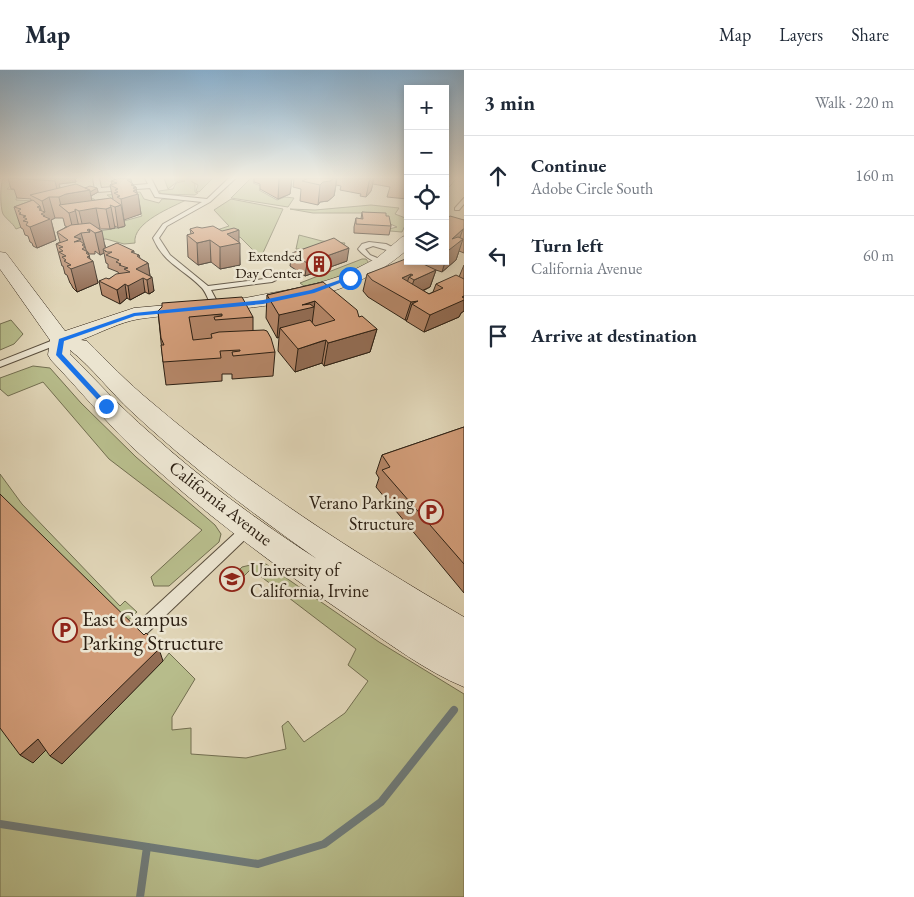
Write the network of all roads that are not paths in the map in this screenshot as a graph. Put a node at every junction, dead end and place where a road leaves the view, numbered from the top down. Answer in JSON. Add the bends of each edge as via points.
{"nodes":[{"id":1,"x":181,"y":217,"type":"edge"},
{"id":2,"x":396,"y":251,"type":"edge"},
{"id":3,"x":0,"y":257,"type":"edge"},
{"id":4,"x":272,"y":280,"type":"dead end"},
{"id":5,"x":208,"y":288,"type":"junction"},
{"id":6,"x":216,"y":307,"type":"junction"},
{"id":7,"x":61,"y":340,"type":"junction"},
{"id":8,"x":2,"y":362,"type":"edge"},
{"id":9,"x":250,"y":527,"type":"junction"},
{"id":10,"x":135,"y":635,"type":"edge"},
{"id":11,"x":464,"y":636,"type":"edge"},
{"id":12,"x":464,"y":669,"type":"edge"}],
"edges":[{"from":1,"to":5,"type":"lane","via":[[165,225],[156,238],[161,249]]},
{"from":2,"to":6,"type":"main road","via":[[350,278],[312,292]]},
{"from":3,"to":7,"type":"main road","name":"California Avenue"},
{"from":4,"to":5,"type":"lane"},
{"from":5,"to":6,"type":"lane"},
{"from":6,"to":7,"type":"main road","via":[[134,314]]},
{"from":7,"to":8,"type":"lane"},
{"from":7,"to":9,"type":"main road","name":"California Avenue","via":[[59,355],[106,406],[180,473]]},
{"from":7,"to":11,"type":"main road","name":"California Avenue","via":[[79,346],[140,406],[282,519]]},
{"from":9,"to":10,"type":"lane"},
{"from":9,"to":12,"type":"main road","name":"California Avenue","via":[[337,590]]}]}
